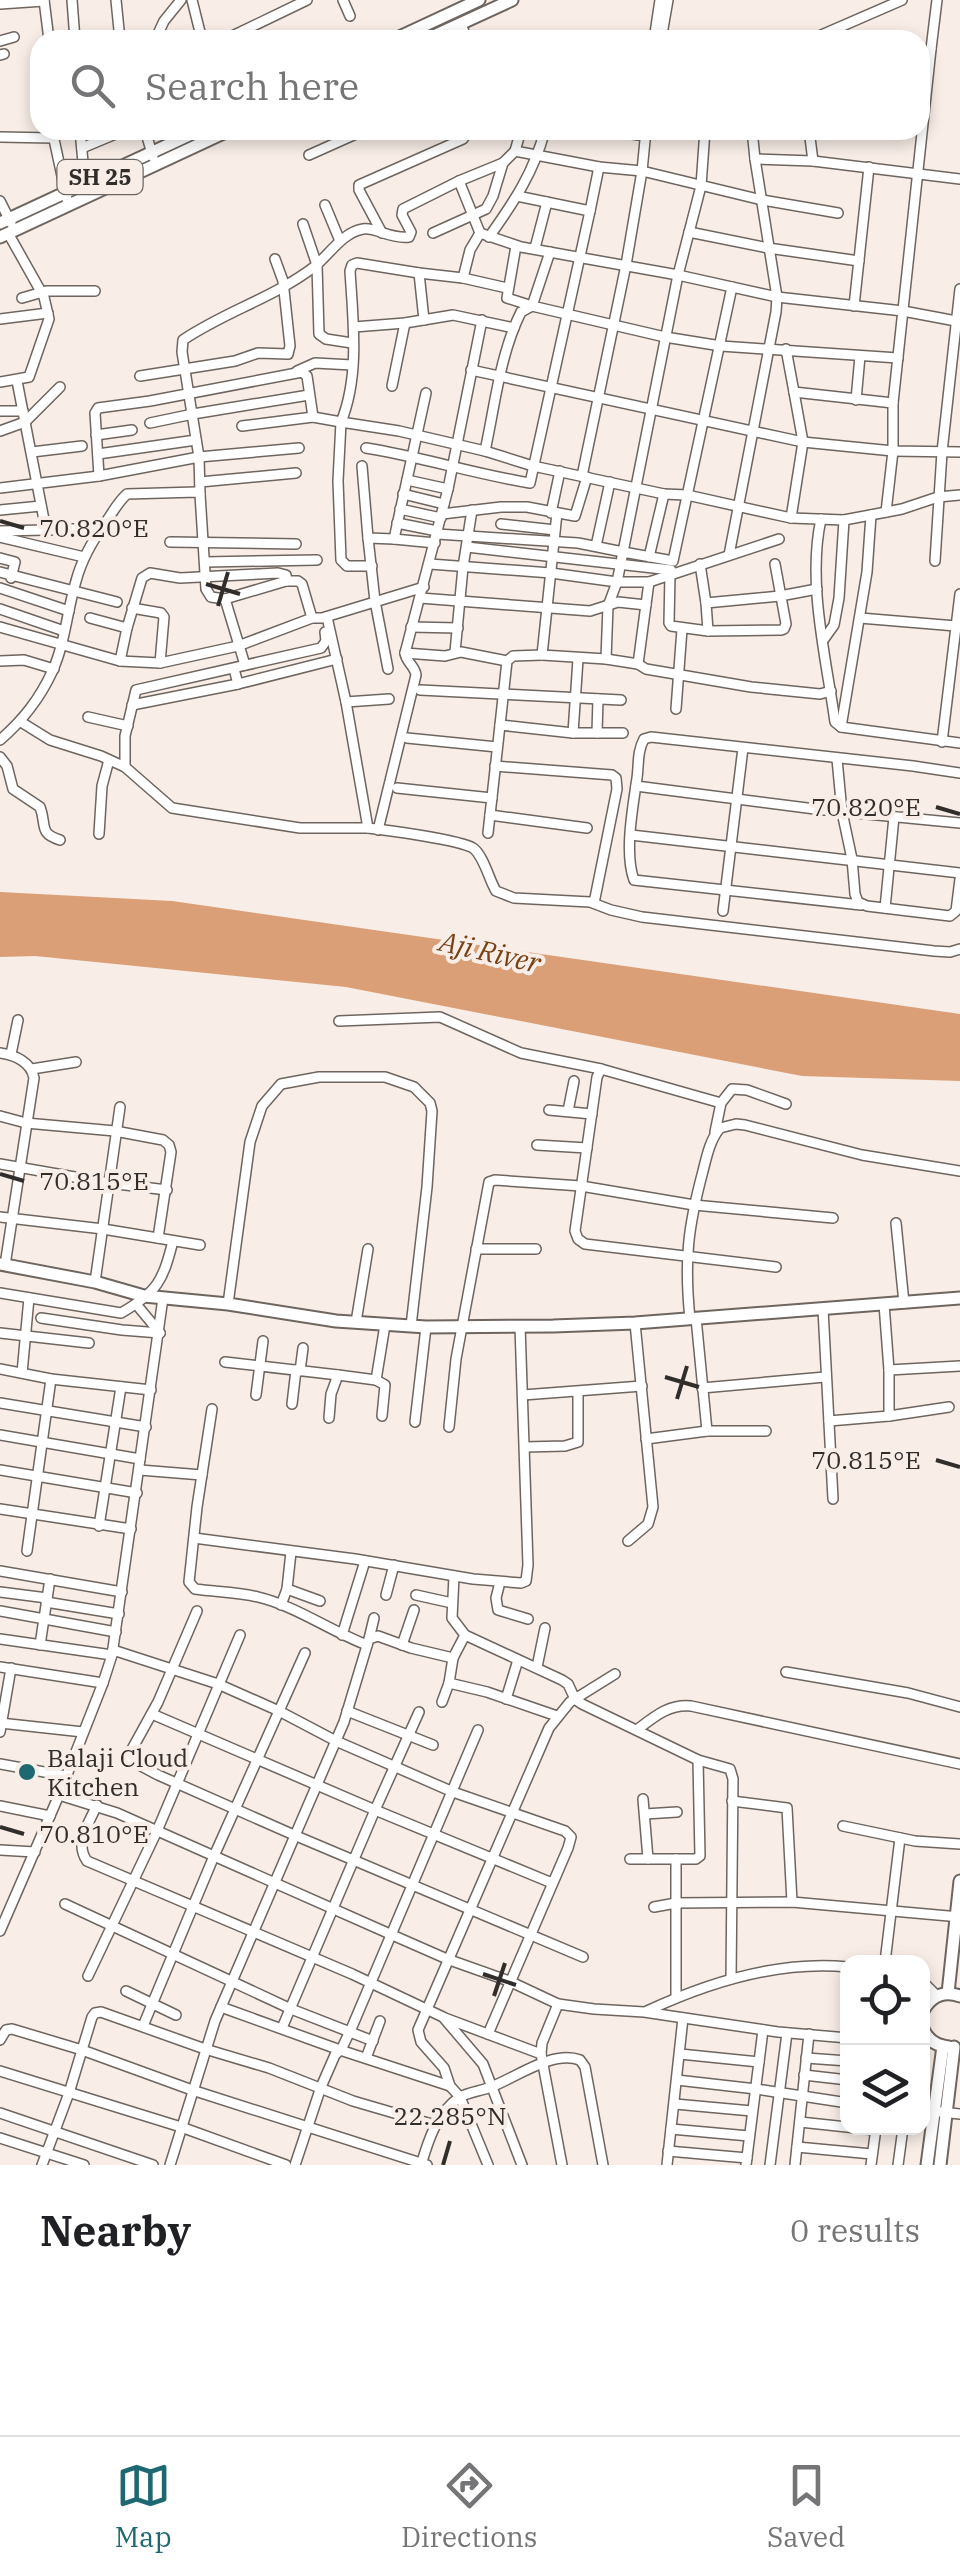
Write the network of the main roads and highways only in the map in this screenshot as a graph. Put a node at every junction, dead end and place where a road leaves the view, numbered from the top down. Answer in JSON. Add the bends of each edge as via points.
{"nodes":[{"id":1,"x":478,"y":0,"type":"edge"},
{"id":2,"x":506,"y":1,"type":"edge"},
{"id":3,"x":432,"y":30,"type":"edge"},
{"id":4,"x":442,"y":30,"type":"edge"},
{"id":5,"x":184,"y":140,"type":"edge"},
{"id":6,"x":203,"y":140,"type":"edge"},
{"id":7,"x":154,"y":158,"type":"junction"},
{"id":8,"x":67,"y":198,"type":"junction"},
{"id":9,"x":6,"y":229,"type":"edge"},
{"id":10,"x":2,"y":1265,"type":"edge"},
{"id":11,"x":960,"y":1298,"type":"edge"},
{"id":12,"x":960,"y":1881,"type":"edge"},
{"id":13,"x":958,"y":1917,"type":"edge"},
{"id":14,"x":948,"y":1995,"type":"edge"},
{"id":15,"x":952,"y":2046,"type":"edge"},
{"id":16,"x":934,"y":2111,"type":"edge"},
{"id":17,"x":927,"y":2165,"type":"edge"},
{"id":18,"x":940,"y":2165,"type":"edge"}],
"edges":[{"from":1,"to":3,"type":"main road"},
{"from":2,"to":4,"type":"main road"},
{"from":5,"to":7,"type":"main road","number":"SH 25"},
{"from":6,"to":7,"type":"main road"},
{"from":7,"to":8,"type":"main road"},
{"from":7,"to":8,"type":"main road","number":"SH 25","via":[[85,184]]},
{"from":8,"to":9,"type":"main road","number":"SH 25"},
{"from":10,"to":11,"type":"main road","via":[[96,1282],[140,1300],[426,1327],[635,1323]]},
{"from":12,"to":13,"type":"main road"},
{"from":13,"to":14,"type":"main road"},
{"from":15,"to":16,"type":"main road"},
{"from":16,"to":17,"type":"main road"},
{"from":16,"to":18,"type":"main road"}]}
